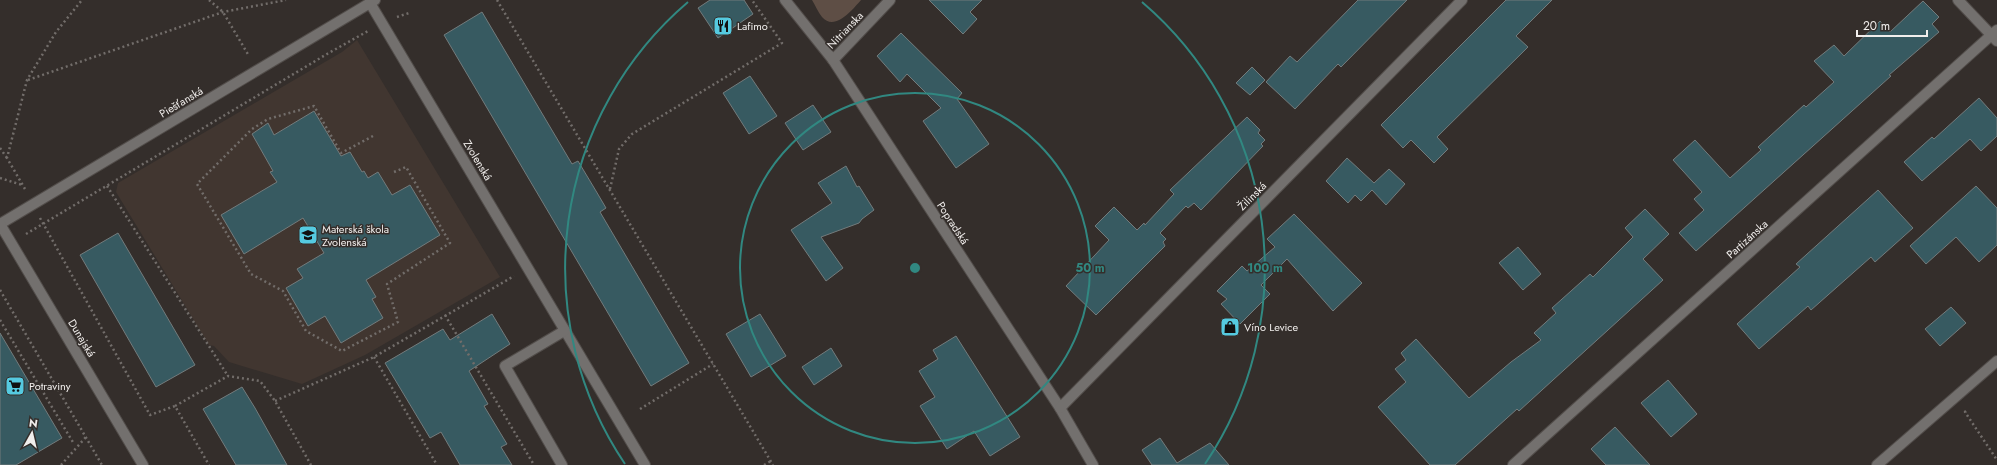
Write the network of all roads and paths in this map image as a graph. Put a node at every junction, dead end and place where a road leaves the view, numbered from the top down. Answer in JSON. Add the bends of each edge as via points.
{"nodes":[{"id":1,"x":82,"y":0,"type":"edge"},
{"id":2,"x":209,"y":0,"type":"edge"},
{"id":3,"x":286,"y":0,"type":"edge"},
{"id":4,"x":497,"y":0,"type":"edge"},
{"id":5,"x":752,"y":0,"type":"edge"},
{"id":6,"x":785,"y":0,"type":"edge"},
{"id":7,"x":890,"y":0,"type":"edge"},
{"id":8,"x":1462,"y":0,"type":"edge"},
{"id":9,"x":1958,"y":0,"type":"edge"},
{"id":10,"x":372,"y":1,"type":"edge"},
{"id":11,"x":223,"y":12,"type":"junction"},
{"id":12,"x":408,"y":13,"type":"dead end"},
{"id":13,"x":382,"y":23,"type":"junction"},
{"id":14,"x":1995,"y":36,"type":"edge"},
{"id":15,"x":833,"y":60,"type":"junction"},
{"id":16,"x":257,"y":70,"type":"junction"},
{"id":17,"x":27,"y":80,"type":"junction"},
{"id":18,"x":373,"y":136,"type":"dead end"},
{"id":19,"x":0,"y":148,"type":"edge"},
{"id":20,"x":7,"y":158,"type":"junction"},
{"id":21,"x":394,"y":172,"type":"dead end"},
{"id":22,"x":0,"y":178,"type":"edge"},
{"id":23,"x":22,"y":185,"type":"junction"},
{"id":24,"x":106,"y":186,"type":"junction"},
{"id":25,"x":610,"y":190,"type":"junction"},
{"id":26,"x":33,"y":204,"type":"junction"},
{"id":27,"x":0,"y":224,"type":"edge"},
{"id":28,"x":44,"y":224,"type":"junction"},
{"id":29,"x":12,"y":243,"type":"junction"},
{"id":30,"x":528,"y":267,"type":"junction"},
{"id":31,"x":0,"y":290,"type":"edge"},
{"id":32,"x":446,"y":315,"type":"junction"},
{"id":33,"x":0,"y":320,"type":"edge"},
{"id":34,"x":564,"y":331,"type":"junction"},
{"id":35,"x":374,"y":357,"type":"junction"},
{"id":36,"x":1997,"y":361,"type":"edge"},
{"id":37,"x":713,"y":364,"type":"junction"},
{"id":38,"x":228,"y":376,"type":"junction"},
{"id":39,"x":275,"y":401,"type":"junction"},
{"id":40,"x":175,"y":406,"type":"junction"},
{"id":41,"x":1970,"y":407,"type":"dead end"},
{"id":42,"x":1060,"y":408,"type":"junction"},
{"id":43,"x":640,"y":409,"type":"dead end"},
{"id":44,"x":86,"y":437,"type":"junction"},
{"id":45,"x":74,"y":444,"type":"dead end"},
{"id":46,"x":1997,"y":460,"type":"edge"},
{"id":47,"x":771,"y":461,"type":"junction"},
{"id":48,"x":61,"y":465,"type":"edge"},
{"id":49,"x":102,"y":465,"type":"edge"},
{"id":50,"x":143,"y":465,"type":"edge"},
{"id":51,"x":209,"y":465,"type":"edge"},
{"id":52,"x":311,"y":465,"type":"edge"},
{"id":53,"x":437,"y":465,"type":"edge"},
{"id":54,"x":534,"y":465,"type":"edge"},
{"id":55,"x":562,"y":465,"type":"edge"},
{"id":56,"x":645,"y":465,"type":"edge"},
{"id":57,"x":764,"y":465,"type":"edge"},
{"id":58,"x":773,"y":465,"type":"edge"},
{"id":59,"x":1093,"y":465,"type":"edge"},
{"id":60,"x":1513,"y":465,"type":"edge"},
{"id":61,"x":1877,"y":465,"type":"edge"}],
"edges":[{"from":1,"to":17,"type":"path","via":[[56,32]]},
{"from":2,"to":11,"type":"path"},
{"from":3,"to":11,"type":"path"},
{"from":4,"to":25,"type":"path"},
{"from":5,"to":25,"type":"path","via":[[782,43],[632,134],[619,149]]},
{"from":6,"to":15,"type":"street","name":"Popradská"},
{"from":7,"to":15,"type":"street","name":"Nitrianska"},
{"from":8,"to":42,"type":"street","name":"Žilinská"},
{"from":9,"to":14,"type":"street"},
{"from":10,"to":13,"type":"street","name":"Zvolenská"},
{"from":10,"to":16,"type":"street","name":"Piešťanská"},
{"from":11,"to":16,"type":"path"},
{"from":11,"to":17,"type":"path"},
{"from":12,"to":13,"type":"path"},
{"from":13,"to":24,"type":"path"},
{"from":13,"to":30,"type":"street","name":"Zvolenská"},
{"from":14,"to":60,"type":"street","name":"Partizánska"},
{"from":15,"to":42,"type":"street","name":"Popradská"},
{"from":16,"to":26,"type":"street","name":"Piešťanská"},
{"from":17,"to":20,"type":"path"},
{"from":18,"to":21,"type":"path","via":[[341,152],[314,106],[298,110],[268,119],[252,129],[197,184],[251,274],[283,291],[306,331],[342,351],[398,322],[387,284],[450,243],[406,168]]},
{"from":19,"to":20,"type":"path"},
{"from":20,"to":23,"type":"path"},
{"from":22,"to":23,"type":"path"},
{"from":23,"to":26,"type":"path"},
{"from":24,"to":28,"type":"path"},
{"from":24,"to":38,"type":"path"},
{"from":25,"to":37,"type":"path"},
{"from":26,"to":27,"type":"street","name":"Piešťanská"},
{"from":26,"to":28,"type":"path"},
{"from":27,"to":29,"type":"street","name":"Dunajská"},
{"from":28,"to":29,"type":"path"},
{"from":28,"to":40,"type":"path","via":[[150,415]]},
{"from":29,"to":50,"type":"street","name":"Dunajská"},
{"from":30,"to":32,"type":"path"},
{"from":30,"to":34,"type":"street","name":"Zvolenská"},
{"from":31,"to":44,"type":"path"},
{"from":32,"to":35,"type":"path"},
{"from":32,"to":54,"type":"path"},
{"from":33,"to":45,"type":"path"},
{"from":34,"to":55,"type":"street","via":[[504,366]]},
{"from":34,"to":56,"type":"street","name":"Zvolenská"},
{"from":35,"to":39,"type":"path"},
{"from":35,"to":53,"type":"path"},
{"from":36,"to":61,"type":"street"},
{"from":37,"to":43,"type":"path"},
{"from":37,"to":47,"type":"path"},
{"from":38,"to":39,"type":"path","via":[[260,381]]},
{"from":38,"to":40,"type":"path"},
{"from":39,"to":52,"type":"path"},
{"from":40,"to":51,"type":"path"},
{"from":41,"to":46,"type":"path","via":[[1964,412]]},
{"from":42,"to":59,"type":"street","name":"Popradská"},
{"from":44,"to":48,"type":"path"},
{"from":44,"to":49,"type":"path"},
{"from":47,"to":57,"type":"path"},
{"from":47,"to":58,"type":"path"}]}
